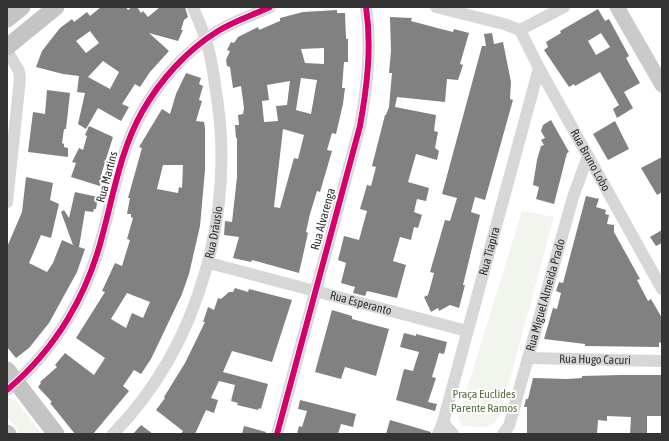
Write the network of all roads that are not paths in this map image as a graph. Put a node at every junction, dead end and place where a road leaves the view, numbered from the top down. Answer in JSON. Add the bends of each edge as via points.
{"nodes":[{"id":1,"x":56,"y":7,"type":"edge"},
{"id":2,"x":193,"y":7,"type":"edge"},
{"id":3,"x":270,"y":7,"type":"edge"},
{"id":4,"x":366,"y":7,"type":"edge"},
{"id":5,"x":436,"y":7,"type":"edge"},
{"id":6,"x":564,"y":7,"type":"edge"},
{"id":7,"x":617,"y":7,"type":"edge"},
{"id":8,"x":520,"y":30,"type":"junction"},
{"id":9,"x":206,"y":40,"type":"junction"},
{"id":10,"x":7,"y":47,"type":"edge"},
{"id":11,"x":7,"y":51,"type":"edge"},
{"id":12,"x":540,"y":68,"type":"junction"},
{"id":13,"x":660,"y":76,"type":"edge"},
{"id":14,"x":588,"y":156,"type":"junction"},
{"id":15,"x":7,"y":202,"type":"edge"},
{"id":16,"x":209,"y":263,"type":"junction"},
{"id":17,"x":662,"y":289,"type":"edge"},
{"id":18,"x":316,"y":292,"type":"junction"},
{"id":19,"x":467,"y":331,"type":"junction"},
{"id":20,"x":528,"y":358,"type":"junction"},
{"id":21,"x":662,"y":361,"type":"edge"},
{"id":22,"x":10,"y":381,"type":"edge"},
{"id":23,"x":443,"y":422,"type":"junction"},
{"id":24,"x":56,"y":434,"type":"edge"},
{"id":25,"x":112,"y":434,"type":"edge"},
{"id":26,"x":277,"y":434,"type":"edge"},
{"id":27,"x":438,"y":434,"type":"edge"},
{"id":28,"x":453,"y":434,"type":"edge"},
{"id":29,"x":503,"y":434,"type":"edge"}],
"edges":[{"from":1,"to":10,"type":"highway"},
{"from":2,"to":9,"type":"street","name":"Rua Dráusio"},
{"from":3,"to":9,"type":"street","name":"Rua Martins","via":[[233,23]]},
{"from":4,"to":18,"type":"street","name":"Rua Alvarenga","via":[[366,92],[360,126]]},
{"from":5,"to":8,"type":"street"},
{"from":6,"to":8,"type":"street"},
{"from":7,"to":13,"type":"main road"},
{"from":8,"to":12,"type":"street","name":"Rua Bruno Lobo"},
{"from":9,"to":16,"type":"street","name":"Rua Dráusio","via":[[217,95],[222,153],[222,184]]},
{"from":9,"to":22,"type":"street","name":"Rua Martins","via":[[164,79],[142,112],[122,158],[87,285],[42,356]]},
{"from":11,"to":15,"type":"street","via":[[17,66],[20,79]]},
{"from":12,"to":14,"type":"street","name":"Rua Bruno Lobo"},
{"from":12,"to":19,"type":"street","name":"Rua Tiapira"},
{"from":14,"to":17,"type":"street","name":"Rua Bruno Lobo"},
{"from":14,"to":20,"type":"street","name":"Rua Miguel Almeida Prado","via":[[573,197]]},
{"from":16,"to":18,"type":"street","name":"Rua Esperanto"},
{"from":16,"to":25,"type":"street","name":"Rua Dráusio","via":[[186,323],[163,368],[135,409]]},
{"from":18,"to":19,"type":"street","name":"Rua Esperanto"},
{"from":18,"to":26,"type":"street","name":"Rua Alvarenga"},
{"from":19,"to":23,"type":"street","name":"Rua Tiapira"},
{"from":20,"to":21,"type":"street","name":"Rua Hugo Cacuri"},
{"from":20,"to":29,"type":"street","name":"Rua Miguel Almeida Prado","via":[[509,426]]},
{"from":22,"to":24,"type":"highway"},
{"from":23,"to":27,"type":"street","name":"Rua Tiapira"},
{"from":23,"to":28,"type":"street"}]}
